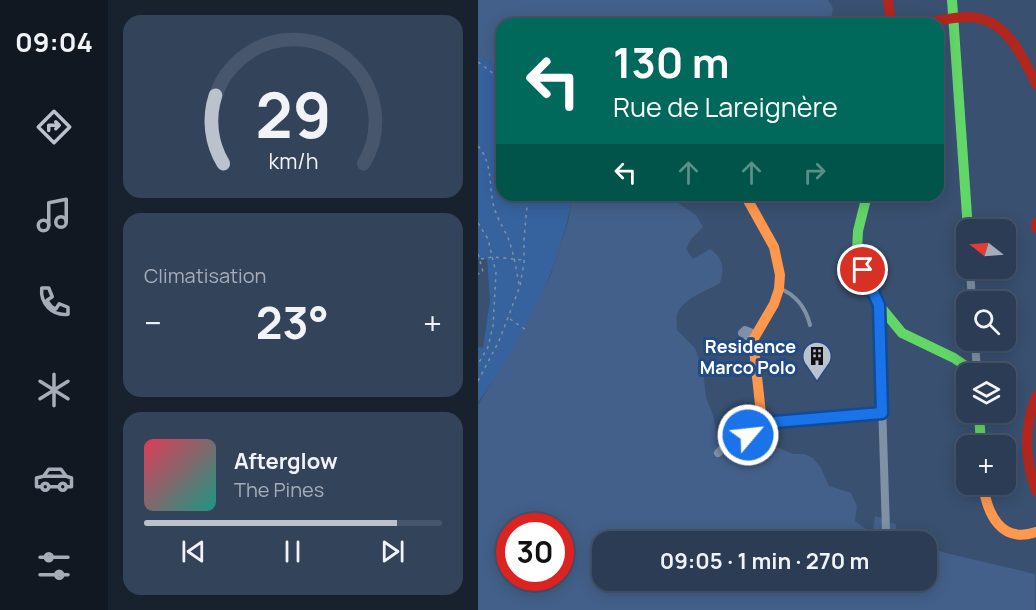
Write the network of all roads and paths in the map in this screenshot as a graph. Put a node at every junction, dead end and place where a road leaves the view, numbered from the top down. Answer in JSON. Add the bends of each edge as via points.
{"nodes":[{"id":1,"x":888,"y":0,"type":"edge"},
{"id":2,"x":952,"y":0,"type":"edge"},
{"id":3,"x":890,"y":18,"type":"edge"},
{"id":4,"x":954,"y":19,"type":"junction"},
{"id":5,"x":944,"y":20,"type":"edge"},
{"id":6,"x":478,"y":62,"type":"edge"},
{"id":7,"x":496,"y":76,"type":"edge"},
{"id":8,"x":1036,"y":84,"type":"edge"},
{"id":9,"x":478,"y":146,"type":"edge"},
{"id":10,"x":528,"y":201,"type":"edge"},
{"id":11,"x":749,"y":201,"type":"edge"},
{"id":12,"x":866,"y":201,"type":"edge"},
{"id":13,"x":967,"y":219,"type":"edge"},
{"id":14,"x":478,"y":223,"type":"edge"},
{"id":15,"x":478,"y":254,"type":"edge"},
{"id":16,"x":493,"y":257,"type":"junction"},
{"id":17,"x":481,"y":259,"type":"junction"},
{"id":18,"x":514,"y":259,"type":"junction"},
{"id":19,"x":524,"y":260,"type":"junction"},
{"id":20,"x":478,"y":273,"type":"edge"},
{"id":21,"x":520,"y":286,"type":"junction"},
{"id":22,"x":779,"y":288,"type":"junction"},
{"id":23,"x":879,"y":305,"type":"junction"},
{"id":24,"x":509,"y":318,"type":"junction"},
{"id":25,"x":810,"y":325,"type":"dead end"},
{"id":26,"x":526,"y":330,"type":"dead end"},
{"id":27,"x":961,"y":363,"type":"edge"},
{"id":28,"x":478,"y":364,"type":"edge"},
{"id":29,"x":478,"y":381,"type":"edge"},
{"id":30,"x":1036,"y":396,"type":"edge"},
{"id":31,"x":882,"y":413,"type":"junction"},
{"id":32,"x":762,"y":423,"type":"junction"},
{"id":33,"x":748,"y":432,"type":"junction"},
{"id":34,"x":731,"y":439,"type":"junction"},
{"id":35,"x":718,"y":453,"type":"dead end"},
{"id":36,"x":1036,"y":491,"type":"edge"},
{"id":37,"x":984,"y":495,"type":"edge"},
{"id":38,"x":886,"y":531,"type":"dead end"},
{"id":39,"x":1036,"y":532,"type":"edge"}],
"edges":[{"from":1,"to":3,"type":"street"},
{"from":2,"to":4,"type":"street"},
{"from":4,"to":5,"type":"street"},
{"from":4,"to":8,"type":"street","via":[[989,20],[1004,30]]},
{"from":4,"to":13,"type":"street"},
{"from":6,"to":7,"type":"path"},
{"from":9,"to":18,"type":"path","via":[[486,159],[496,213]]},
{"from":10,"to":19,"type":"path"},
{"from":11,"to":22,"type":"street","via":[[778,256]]},
{"from":12,"to":23,"type":"street","via":[[857,251]]},
{"from":14,"to":16,"type":"path"},
{"from":15,"to":17,"type":"path"},
{"from":16,"to":17,"type":"path"},
{"from":16,"to":18,"type":"path"},
{"from":16,"to":28,"type":"path","via":[[493,326]]},
{"from":17,"to":20,"type":"path","via":[[483,272]]},
{"from":18,"to":19,"type":"path"},
{"from":18,"to":21,"type":"path"},
{"from":19,"to":21,"type":"path"},
{"from":21,"to":24,"type":"path"},
{"from":22,"to":25,"type":"lane","via":[[799,301]]},
{"from":22,"to":32,"type":"street","via":[[754,337]]},
{"from":23,"to":27,"type":"street","via":[[902,333]]},
{"from":23,"to":31,"type":"street"},
{"from":24,"to":26,"type":"path"},
{"from":24,"to":29,"type":"path"},
{"from":30,"to":36,"type":"street","via":[[1028,415],[1026,458]]},
{"from":31,"to":32,"type":"street"},
{"from":31,"to":38,"type":"street"},
{"from":32,"to":33,"type":"street"},
{"from":33,"to":34,"type":"street","via":[[741,442]]},
{"from":33,"to":34,"type":"street","via":[[744,425],[736,423],[730,429]]},
{"from":34,"to":35,"type":"street"},
{"from":37,"to":39,"type":"street","via":[[1002,530],[1020,536]]}]}
